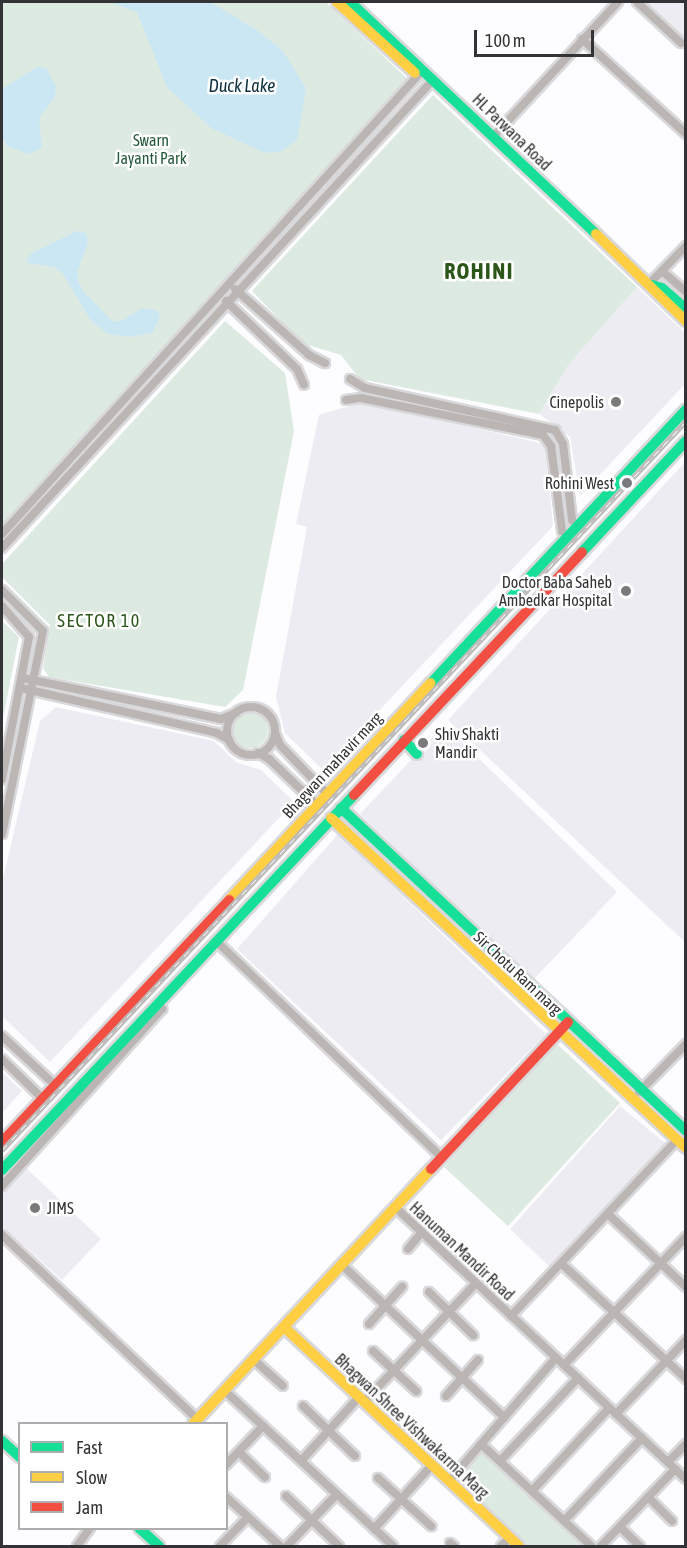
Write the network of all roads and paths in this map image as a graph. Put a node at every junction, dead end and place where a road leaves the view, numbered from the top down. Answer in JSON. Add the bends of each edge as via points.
{"nodes":[{"id":1,"x":337,"y":2,"type":"edge"},
{"id":2,"x":350,"y":2,"type":"edge"},
{"id":3,"x":615,"y":2,"type":"edge"},
{"id":4,"x":637,"y":2,"type":"edge"},
{"id":5,"x":582,"y":39,"type":"junction"},
{"id":6,"x":681,"y":43,"type":"dead end"},
{"id":7,"x":421,"y":73,"type":"junction"},
{"id":8,"x":431,"y":82,"type":"junction"},
{"id":9,"x":686,"y":134,"type":"edge"},
{"id":10,"x":492,"y":136,"type":"junction"},
{"id":11,"x":684,"y":250,"type":"edge"},
{"id":12,"x":662,"y":271,"type":"junction"},
{"id":13,"x":230,"y":284,"type":"junction"},
{"id":14,"x":651,"y":284,"type":"junction"},
{"id":15,"x":238,"y":291,"type":"junction"},
{"id":16,"x":686,"y":292,"type":"edge"},
{"id":17,"x":220,"y":294,"type":"junction"},
{"id":18,"x":228,"y":302,"type":"junction"},
{"id":19,"x":686,"y":309,"type":"edge"},
{"id":20,"x":686,"y":321,"type":"edge"},
{"id":21,"x":325,"y":363,"type":"dead end"},
{"id":22,"x":350,"y":379,"type":"dead end"},
{"id":23,"x":304,"y":385,"type":"dead end"},
{"id":24,"x":346,"y":400,"type":"dead end"},
{"id":25,"x":686,"y":410,"type":"edge"},
{"id":26,"x":686,"y":441,"type":"edge"},
{"id":27,"x":572,"y":520,"type":"dead end"},
{"id":28,"x":562,"y":531,"type":"dead end"},
{"id":29,"x":2,"y":534,"type":"edge"},
{"id":30,"x":2,"y":549,"type":"edge"},
{"id":31,"x":2,"y":590,"type":"edge"},
{"id":32,"x":2,"y":606,"type":"edge"},
{"id":33,"x":23,"y":678,"type":"junction"},
{"id":34,"x":35,"y":680,"type":"junction"},
{"id":35,"x":21,"y":688,"type":"junction"},
{"id":36,"x":32,"y":692,"type":"junction"},
{"id":37,"x":236,"y":712,"type":"junction"},
{"id":38,"x":275,"y":732,"type":"junction"},
{"id":39,"x":229,"y":740,"type":"junction"},
{"id":40,"x":404,"y":740,"type":"junction"},
{"id":41,"x":258,"y":753,"type":"junction"},
{"id":42,"x":417,"y":754,"type":"dead end"},
{"id":43,"x":2,"y":779,"type":"edge"},
{"id":44,"x":327,"y":794,"type":"junction"},
{"id":45,"x":316,"y":804,"type":"junction"},
{"id":46,"x":341,"y":808,"type":"junction"},
{"id":47,"x":331,"y":818,"type":"junction"},
{"id":48,"x":2,"y":834,"type":"edge"},
{"id":49,"x":216,"y":941,"type":"junction"},
{"id":50,"x":159,"y":1003,"type":"junction"},
{"id":51,"x":126,"y":1008,"type":"junction"},
{"id":52,"x":141,"y":1021,"type":"junction"},
{"id":53,"x":568,"y":1022,"type":"junction"},
{"id":54,"x":559,"y":1032,"type":"junction"},
{"id":55,"x":2,"y":1036,"type":"edge"},
{"id":56,"x":686,"y":1044,"type":"edge"},
{"id":57,"x":2,"y":1059,"type":"edge"},
{"id":58,"x":55,"y":1085,"type":"junction"},
{"id":59,"x":640,"y":1090,"type":"junction"},
{"id":60,"x":42,"y":1098,"type":"junction"},
{"id":61,"x":632,"y":1100,"type":"junction"},
{"id":62,"x":686,"y":1131,"type":"edge"},
{"id":63,"x":2,"y":1142,"type":"edge"},
{"id":64,"x":681,"y":1144,"type":"edge"},
{"id":65,"x":441,"y":1157,"type":"junction"},
{"id":66,"x":2,"y":1170,"type":"edge"},
{"id":67,"x":2,"y":1186,"type":"edge"},
{"id":68,"x":395,"y":1206,"type":"junction"},
{"id":69,"x":608,"y":1214,"type":"junction"},
{"id":70,"x":422,"y":1232,"type":"junction"},
{"id":71,"x":2,"y":1235,"type":"edge"},
{"id":72,"x":686,"y":1237,"type":"edge"},
{"id":73,"x":408,"y":1249,"type":"dead end"},
{"id":74,"x":661,"y":1263,"type":"junction"},
{"id":75,"x":340,"y":1264,"type":"junction"},
{"id":76,"x":563,"y":1265,"type":"junction"},
{"id":77,"x":476,"y":1283,"type":"junction"},
{"id":78,"x":402,"y":1287,"type":"dead end"},
{"id":79,"x":686,"y":1287,"type":"edge"},
{"id":80,"x":429,"y":1292,"type":"dead end"},
{"id":81,"x":385,"y":1306,"type":"junction"},
{"id":82,"x":449,"y":1311,"type":"junction"},
{"id":83,"x":614,"y":1312,"type":"junction"},
{"id":84,"x":511,"y":1316,"type":"junction"},
{"id":85,"x":369,"y":1324,"type":"dead end"},
{"id":86,"x":284,"y":1327,"type":"junction"},
{"id":87,"x":473,"y":1335,"type":"dead end"},
{"id":88,"x":422,"y":1340,"type":"junction"},
{"id":89,"x":686,"y":1340,"type":"edge"},
{"id":90,"x":373,"y":1351,"type":"dead end"},
{"id":91,"x":556,"y":1358,"type":"junction"},
{"id":92,"x":254,"y":1359,"type":"junction"},
{"id":93,"x":478,"y":1360,"type":"dead end"},
{"id":94,"x":666,"y":1361,"type":"junction"},
{"id":95,"x":564,"y":1365,"type":"junction"},
{"id":96,"x":393,"y":1370,"type":"junction"},
{"id":97,"x":462,"y":1378,"type":"junction"},
{"id":98,"x":578,"y":1378,"type":"junction"},
{"id":99,"x":686,"y":1379,"type":"edge"},
{"id":100,"x":283,"y":1386,"type":"dead end"},
{"id":101,"x":224,"y":1390,"type":"junction"},
{"id":102,"x":416,"y":1391,"type":"dead end"},
{"id":103,"x":446,"y":1396,"type":"dead end"},
{"id":104,"x":362,"y":1399,"type":"junction"},
{"id":105,"x":303,"y":1406,"type":"dead end"},
{"id":106,"x":613,"y":1411,"type":"junction"},
{"id":107,"x":504,"y":1417,"type":"junction"},
{"id":108,"x":195,"y":1421,"type":"edge"},
{"id":109,"x":263,"y":1426,"type":"junction"},
{"id":110,"x":329,"y":1431,"type":"junction"},
{"id":111,"x":642,"y":1438,"type":"junction"},
{"id":112,"x":2,"y":1440,"type":"edge"},
{"id":113,"x":481,"y":1444,"type":"junction"},
{"id":114,"x":686,"y":1444,"type":"edge"},
{"id":115,"x":239,"y":1452,"type":"junction"},
{"id":116,"x":18,"y":1455,"type":"edge"},
{"id":117,"x":356,"y":1456,"type":"dead end"},
{"id":118,"x":301,"y":1461,"type":"junction"},
{"id":119,"x":500,"y":1461,"type":"junction"},
{"id":120,"x":668,"y":1462,"type":"junction"},
{"id":121,"x":228,"y":1463,"type":"edge"},
{"id":122,"x":432,"y":1465,"type":"junction"},
{"id":123,"x":675,"y":1469,"type":"junction"},
{"id":124,"x":265,"y":1477,"type":"dead end"},
{"id":125,"x":378,"y":1478,"type":"dead end"},
{"id":126,"x":686,"y":1479,"type":"edge"},
{"id":127,"x":449,"y":1481,"type":"junction"},
{"id":128,"x":532,"y":1491,"type":"junction"},
{"id":129,"x":337,"y":1494,"type":"junction"},
{"id":130,"x":286,"y":1496,"type":"dead end"},
{"id":131,"x":648,"y":1497,"type":"junction"},
{"id":132,"x":228,"y":1499,"type":"edge"},
{"id":133,"x":401,"y":1499,"type":"junction"},
{"id":134,"x":248,"y":1517,"type":"junction"},
{"id":135,"x":312,"y":1520,"type":"junction"},
{"id":136,"x":564,"y":1521,"type":"junction"},
{"id":137,"x":672,"y":1521,"type":"dead end"},
{"id":138,"x":431,"y":1526,"type":"dead end"},
{"id":139,"x":620,"y":1527,"type":"junction"},
{"id":140,"x":374,"y":1529,"type":"junction"},
{"id":141,"x":89,"y":1530,"type":"edge"},
{"id":142,"x":141,"y":1530,"type":"edge"},
{"id":143,"x":509,"y":1538,"type":"junction"},
{"id":144,"x":224,"y":1545,"type":"edge"},
{"id":145,"x":77,"y":1546,"type":"edge"},
{"id":146,"x":159,"y":1546,"type":"edge"},
{"id":147,"x":280,"y":1546,"type":"edge"},
{"id":148,"x":287,"y":1546,"type":"edge"},
{"id":149,"x":339,"y":1546,"type":"edge"},
{"id":150,"x":393,"y":1546,"type":"edge"},
{"id":151,"x":501,"y":1546,"type":"edge"},
{"id":152,"x":519,"y":1546,"type":"edge"},
{"id":153,"x":591,"y":1546,"type":"edge"},
{"id":154,"x":601,"y":1546,"type":"edge"},
{"id":155,"x":640,"y":1546,"type":"edge"}],
"edges":[{"from":1,"to":7,"type":"street"},
{"from":2,"to":7,"type":"street","name":"HL Parwana Road"},
{"from":3,"to":5,"type":"street"},
{"from":4,"to":6,"type":"street"},
{"from":5,"to":9,"type":"street"},
{"from":5,"to":10,"type":"street"},
{"from":7,"to":8,"type":"street","name":"HL Parwana Road"},
{"from":7,"to":13,"type":"street"},
{"from":8,"to":10,"type":"street","name":"HL Parwana Road"},
{"from":8,"to":15,"type":"street"},
{"from":10,"to":14,"type":"street","name":"HL Parwana Road"},
{"from":11,"to":12,"type":"street"},
{"from":12,"to":14,"type":"street"},
{"from":12,"to":16,"type":"street"},
{"from":13,"to":15,"type":"street"},
{"from":13,"to":17,"type":"street"},
{"from":14,"to":19,"type":"street","name":"HL Parwana Road","via":[[662,288]]},
{"from":14,"to":20,"type":"street","name":"HL Parwana Road","via":[[656,294]]},
{"from":15,"to":18,"type":"street"},
{"from":15,"to":21,"type":"street","via":[[309,356]]},
{"from":17,"to":18,"type":"street"},
{"from":17,"to":29,"type":"street"},
{"from":18,"to":23,"type":"street","via":[[297,369]]},
{"from":18,"to":30,"type":"street"},
{"from":22,"to":27,"type":"street","via":[[365,388],[555,430],[563,444]]},
{"from":24,"to":28,"type":"street","via":[[361,398],[543,435],[551,446]]},
{"from":25,"to":44,"type":"street","name":"Bhagwan mahavir marg"},
{"from":26,"to":40,"type":"street","via":[[507,639]]},
{"from":31,"to":34,"type":"street","via":[[43,631]]},
{"from":32,"to":33,"type":"street","via":[[30,637]]},
{"from":33,"to":34,"type":"street"},
{"from":33,"to":35,"type":"street"},
{"from":34,"to":36,"type":"street"},
{"from":34,"to":37,"type":"street","via":[[221,719]]},
{"from":35,"to":36,"type":"street"},
{"from":35,"to":43,"type":"street"},
{"from":36,"to":39,"type":"street","via":[[217,733]]},
{"from":36,"to":48,"type":"street"},
{"from":37,"to":38,"type":"street","via":[[248,707],[261,709],[272,719]]},
{"from":37,"to":39,"type":"street","via":[[228,724]]},
{"from":38,"to":41,"type":"street","via":[[270,746]]},
{"from":38,"to":44,"type":"street","via":[[280,745]]},
{"from":39,"to":41,"type":"street","via":[[240,752]]},
{"from":40,"to":42,"type":"street"},
{"from":40,"to":46,"type":"street"},
{"from":41,"to":45,"type":"street"},
{"from":44,"to":45,"type":"street","name":"Bhagwan mahavir marg"},
{"from":45,"to":51,"type":"street","name":"Bhagwan mahavir marg"},
{"from":46,"to":47,"type":"street"},
{"from":46,"to":53,"type":"street","name":"Sir Chotu Ram marg"},
{"from":47,"to":49,"type":"street"},
{"from":47,"to":54,"type":"street","name":"Sir Chotu Ram marg"},
{"from":49,"to":50,"type":"street"},
{"from":49,"to":65,"type":"street"},
{"from":50,"to":52,"type":"street"},
{"from":50,"to":67,"type":"street","via":[[162,1009]]},
{"from":51,"to":52,"type":"street"},
{"from":51,"to":58,"type":"street","name":"Bhagwan mahavir marg"},
{"from":52,"to":66,"type":"street"},
{"from":53,"to":54,"type":"street"},
{"from":53,"to":59,"type":"street","name":"Sir Chotu Ram marg"},
{"from":54,"to":61,"type":"street","name":"Sir Chotu Ram marg"},
{"from":54,"to":65,"type":"street"},
{"from":55,"to":58,"type":"street"},
{"from":56,"to":59,"type":"street"},
{"from":57,"to":60,"type":"street"},
{"from":58,"to":60,"type":"street","name":"Bhagwan mahavir marg"},
{"from":59,"to":61,"type":"street"},
{"from":59,"to":62,"type":"street","name":"Sir Chotu Ram marg"},
{"from":60,"to":63,"type":"street","name":"Bhagwan mahavir marg"},
{"from":61,"to":64,"type":"street","name":"Sir Chotu Ram marg"},
{"from":64,"to":69,"type":"street"},
{"from":65,"to":68,"type":"street"},
{"from":68,"to":70,"type":"street","name":"Hanuman Mandir Road"},
{"from":68,"to":75,"type":"street"},
{"from":69,"to":74,"type":"street"},
{"from":69,"to":76,"type":"street"},
{"from":70,"to":73,"type":"street"},
{"from":70,"to":77,"type":"street","name":"Hanuman Mandir Road"},
{"from":71,"to":108,"type":"street"},
{"from":72,"to":74,"type":"street"},
{"from":74,"to":79,"type":"street"},
{"from":74,"to":83,"type":"street"},
{"from":75,"to":81,"type":"street"},
{"from":75,"to":86,"type":"street"},
{"from":76,"to":83,"type":"street"},
{"from":76,"to":84,"type":"street"},
{"from":77,"to":82,"type":"street"},
{"from":77,"to":84,"type":"street","name":"Hanuman Mandir Road"},
{"from":78,"to":81,"type":"street"},
{"from":80,"to":82,"type":"street"},
{"from":81,"to":85,"type":"street"},
{"from":81,"to":88,"type":"street"},
{"from":82,"to":87,"type":"street"},
{"from":82,"to":88,"type":"street"},
{"from":83,"to":94,"type":"street"},
{"from":83,"to":95,"type":"street"},
{"from":84,"to":91,"type":"street","name":"Hanuman Mandir Road"},
{"from":86,"to":92,"type":"street"},
{"from":86,"to":104,"type":"street","name":"Bhagwan Shree Vishwakarma Marg"},
{"from":88,"to":96,"type":"street"},
{"from":88,"to":97,"type":"street"},
{"from":89,"to":94,"type":"street"},
{"from":90,"to":96,"type":"street"},
{"from":91,"to":95,"type":"street","name":"Hanuman Mandir Road"},
{"from":91,"to":107,"type":"street"},
{"from":92,"to":100,"type":"street"},
{"from":92,"to":101,"type":"street"},
{"from":93,"to":97,"type":"street"},
{"from":94,"to":99,"type":"street"},
{"from":94,"to":106,"type":"street"},
{"from":95,"to":98,"type":"street","name":"Hanuman Mandir Road"},
{"from":96,"to":102,"type":"street"},
{"from":96,"to":104,"type":"street"},
{"from":97,"to":103,"type":"street"},
{"from":97,"to":107,"type":"street"},
{"from":98,"to":106,"type":"street","name":"Hanuman Mandir Road"},
{"from":98,"to":119,"type":"street"},
{"from":101,"to":108,"type":"street"},
{"from":101,"to":109,"type":"street"},
{"from":104,"to":110,"type":"street"},
{"from":104,"to":122,"type":"street","name":"Bhagwan Shree Vishwakarma Marg"},
{"from":105,"to":110,"type":"street"},
{"from":106,"to":111,"type":"street","name":"Hanuman Mandir Road"},
{"from":106,"to":128,"type":"street"},
{"from":107,"to":113,"type":"street"},
{"from":109,"to":115,"type":"street"},
{"from":109,"to":118,"type":"street"},
{"from":110,"to":117,"type":"street"},
{"from":110,"to":118,"type":"street"},
{"from":111,"to":120,"type":"street","name":"Hanuman Mandir Road"},
{"from":111,"to":136,"type":"street"},
{"from":112,"to":116,"type":"street"},
{"from":113,"to":119,"type":"street"},
{"from":113,"to":127,"type":"street"},
{"from":114,"to":120,"type":"street"},
{"from":115,"to":121,"type":"street"},
{"from":115,"to":124,"type":"street"},
{"from":118,"to":129,"type":"street"},
{"from":119,"to":128,"type":"street"},
{"from":120,"to":123,"type":"street","name":"Hanuman Mandir Road"},
{"from":122,"to":127,"type":"street","name":"Bhagwan Shree Vishwakarma Marg"},
{"from":122,"to":133,"type":"street"},
{"from":123,"to":126,"type":"street","name":"Hanuman Mandir Road"},
{"from":123,"to":131,"type":"street"},
{"from":125,"to":133,"type":"street"},
{"from":127,"to":143,"type":"street","name":"Bhagwan Shree Vishwakarma Marg"},
{"from":128,"to":136,"type":"street"},
{"from":129,"to":135,"type":"street"},
{"from":129,"to":140,"type":"street"},
{"from":130,"to":135,"type":"street"},
{"from":131,"to":137,"type":"street"},
{"from":131,"to":139,"type":"street"},
{"from":132,"to":134,"type":"street"},
{"from":133,"to":138,"type":"street"},
{"from":133,"to":140,"type":"street"},
{"from":134,"to":144,"type":"street"},
{"from":134,"to":147,"type":"street"},
{"from":135,"to":148,"type":"street"},
{"from":135,"to":149,"type":"street"},
{"from":136,"to":153,"type":"street"},
{"from":139,"to":154,"type":"street"},
{"from":139,"to":155,"type":"street"},
{"from":140,"to":150,"type":"street"},
{"from":141,"to":145,"type":"street"},
{"from":142,"to":146,"type":"street"},
{"from":143,"to":151,"type":"street"},
{"from":143,"to":152,"type":"street","name":"Bhagwan Shree Vishwakarma Marg"}]}
